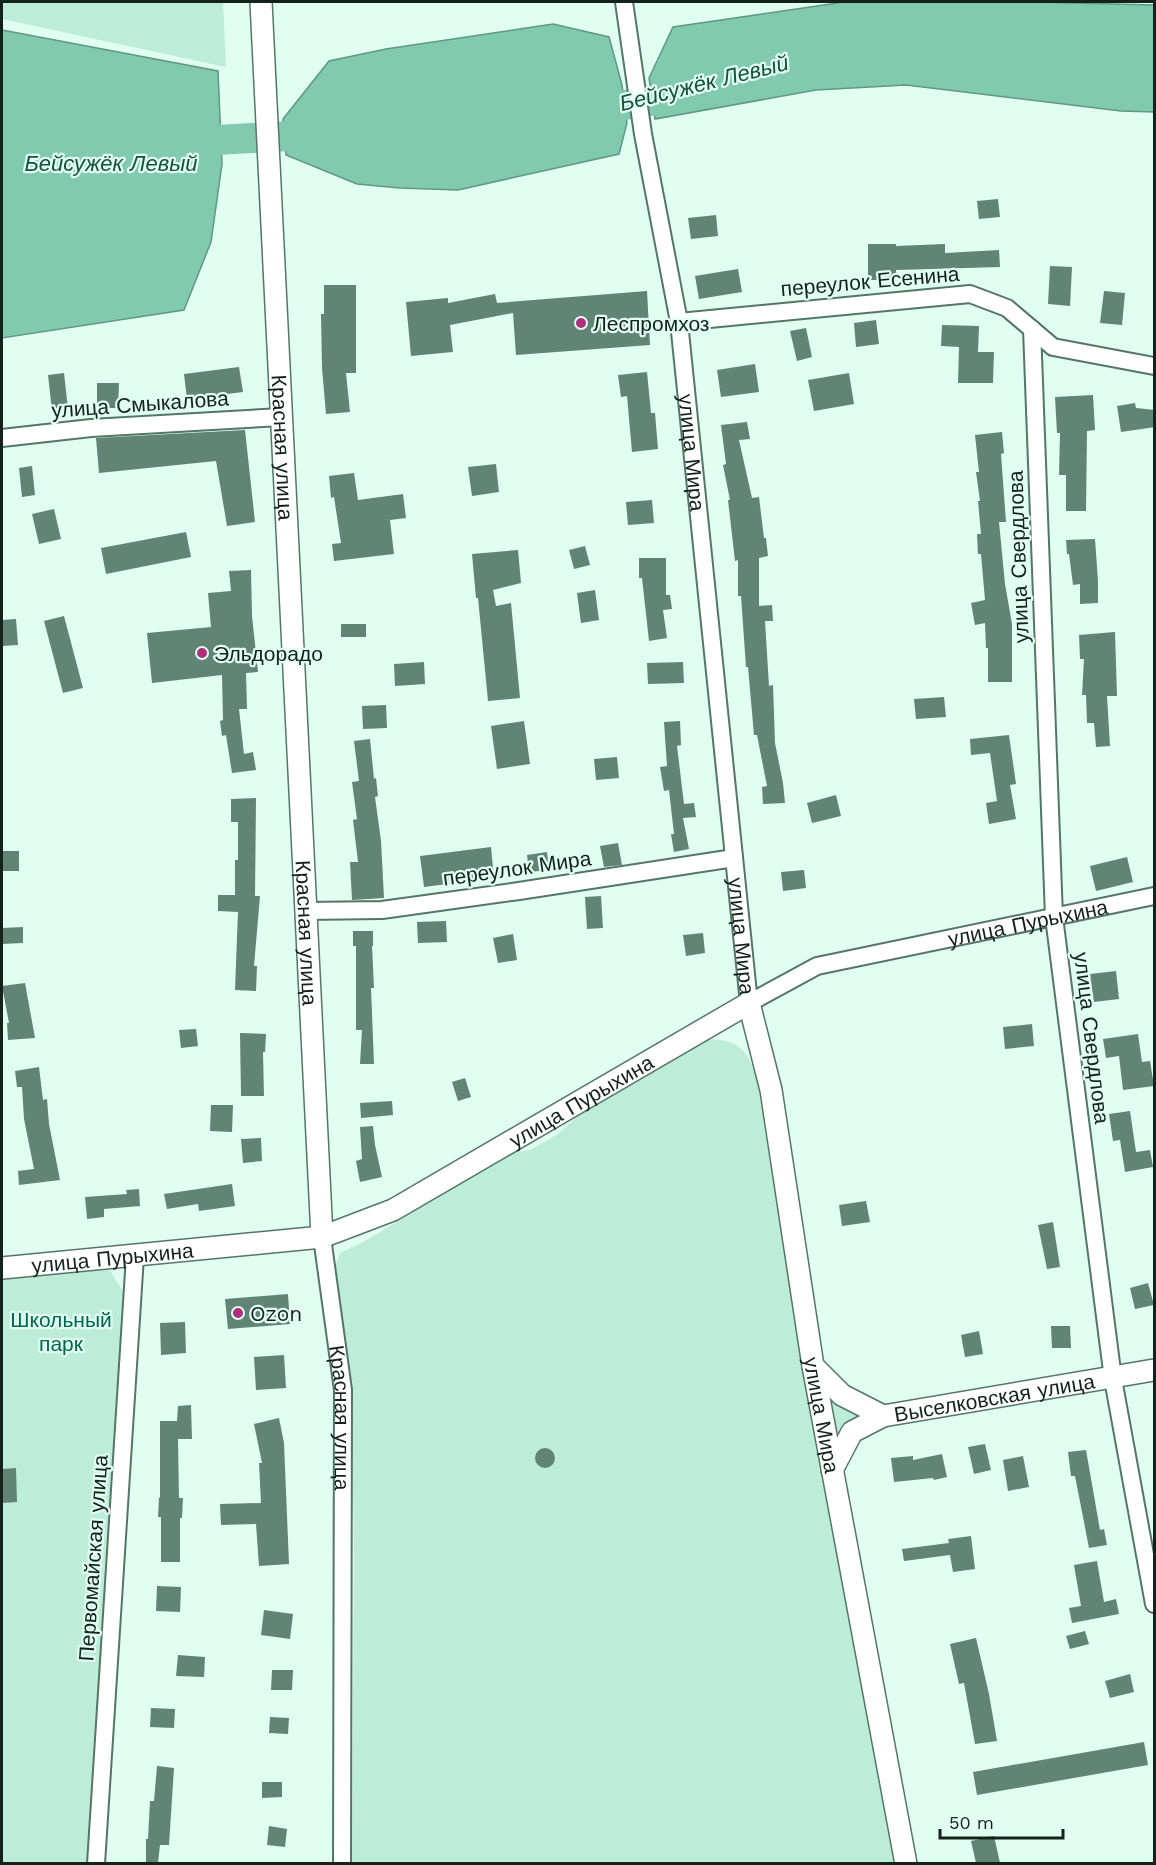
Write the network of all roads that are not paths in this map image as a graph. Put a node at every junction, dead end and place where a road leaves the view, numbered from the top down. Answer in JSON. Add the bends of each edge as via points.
{"nodes":[{"id":1,"x":261,"y":2,"type":"edge"},
{"id":2,"x":624,"y":2,"type":"edge"},
{"id":3,"x":679,"y":322,"type":"junction"},
{"id":4,"x":1032,"y":329,"type":"junction"},
{"id":5,"x":1155,"y":366,"type":"edge"},
{"id":6,"x":281,"y":417,"type":"junction"},
{"id":7,"x":2,"y":438,"type":"edge"},
{"id":8,"x":734,"y":858,"type":"junction"},
{"id":9,"x":1155,"y":896,"type":"edge"},
{"id":10,"x":306,"y":911,"type":"junction"},
{"id":11,"x":1054,"y":917,"type":"junction"},
{"id":12,"x":749,"y":1003,"type":"junction"},
{"id":13,"x":322,"y":1237,"type":"junction"},
{"id":14,"x":135,"y":1256,"type":"junction"},
{"id":15,"x":2,"y":1268,"type":"edge"},
{"id":16,"x":813,"y":1366,"type":"junction"},
{"id":17,"x":1155,"y":1370,"type":"edge"},
{"id":18,"x":1113,"y":1378,"type":"junction"},
{"id":19,"x":883,"y":1416,"type":"junction"},
{"id":20,"x":832,"y":1470,"type":"junction"},
{"id":21,"x":1155,"y":1604,"type":"edge"},
{"id":22,"x":96,"y":1863,"type":"edge"},
{"id":23,"x":342,"y":1863,"type":"edge"},
{"id":24,"x":906,"y":1863,"type":"edge"}],
"edges":[{"from":1,"to":6,"type":"street","name":"Красная улица"},
{"from":2,"to":3,"type":"street","name":"улица Мира","via":[[643,134]]},
{"from":3,"to":4,"type":"street","name":"переулок Есенина","via":[[970,294],[1007,308]]},
{"from":3,"to":8,"type":"street","name":"улица Мира"},
{"from":4,"to":5,"type":"street","name":"переулок Есенина","via":[[1053,347]]},
{"from":4,"to":11,"type":"street","name":"улица Свердлова"},
{"from":6,"to":7,"type":"street","name":"улица Смыкалова"},
{"from":6,"to":10,"type":"street","name":"Красная улица"},
{"from":8,"to":10,"type":"street","name":"переулок Мира","via":[[381,910]]},
{"from":8,"to":12,"type":"street","name":"улица Мира"},
{"from":9,"to":11,"type":"street","name":"улица Пурыхина"},
{"from":10,"to":13,"type":"street","name":"Красная улица"},
{"from":11,"to":12,"type":"street","name":"улица Пурыхина","via":[[818,966]]},
{"from":11,"to":18,"type":"street","name":"улица Свердлова"},
{"from":12,"to":13,"type":"street","name":"улица Пурыхина","via":[[393,1210]]},
{"from":12,"to":16,"type":"street","name":"улица Мира","via":[[771,1090]]},
{"from":13,"to":14,"type":"street","name":"улица Пурыхина"},
{"from":13,"to":23,"type":"street","name":"Красная улица","via":[[343,1390]]},
{"from":14,"to":15,"type":"street","name":"улица Пурыхина"},
{"from":14,"to":22,"type":"street","name":"Первомайская улица"},
{"from":16,"to":19,"type":"street","name":"Выселковская улица","via":[[842,1395]]},
{"from":16,"to":20,"type":"street","name":"улица Мира"},
{"from":17,"to":18,"type":"street","name":"Выселковская улица"},
{"from":18,"to":19,"type":"street","name":"Выселковская улица"},
{"from":18,"to":21,"type":"street","name":"улица Свердлова"},
{"from":19,"to":20,"type":"street","via":[[852,1432]]},
{"from":20,"to":24,"type":"street","name":"улица Мира"}]}
